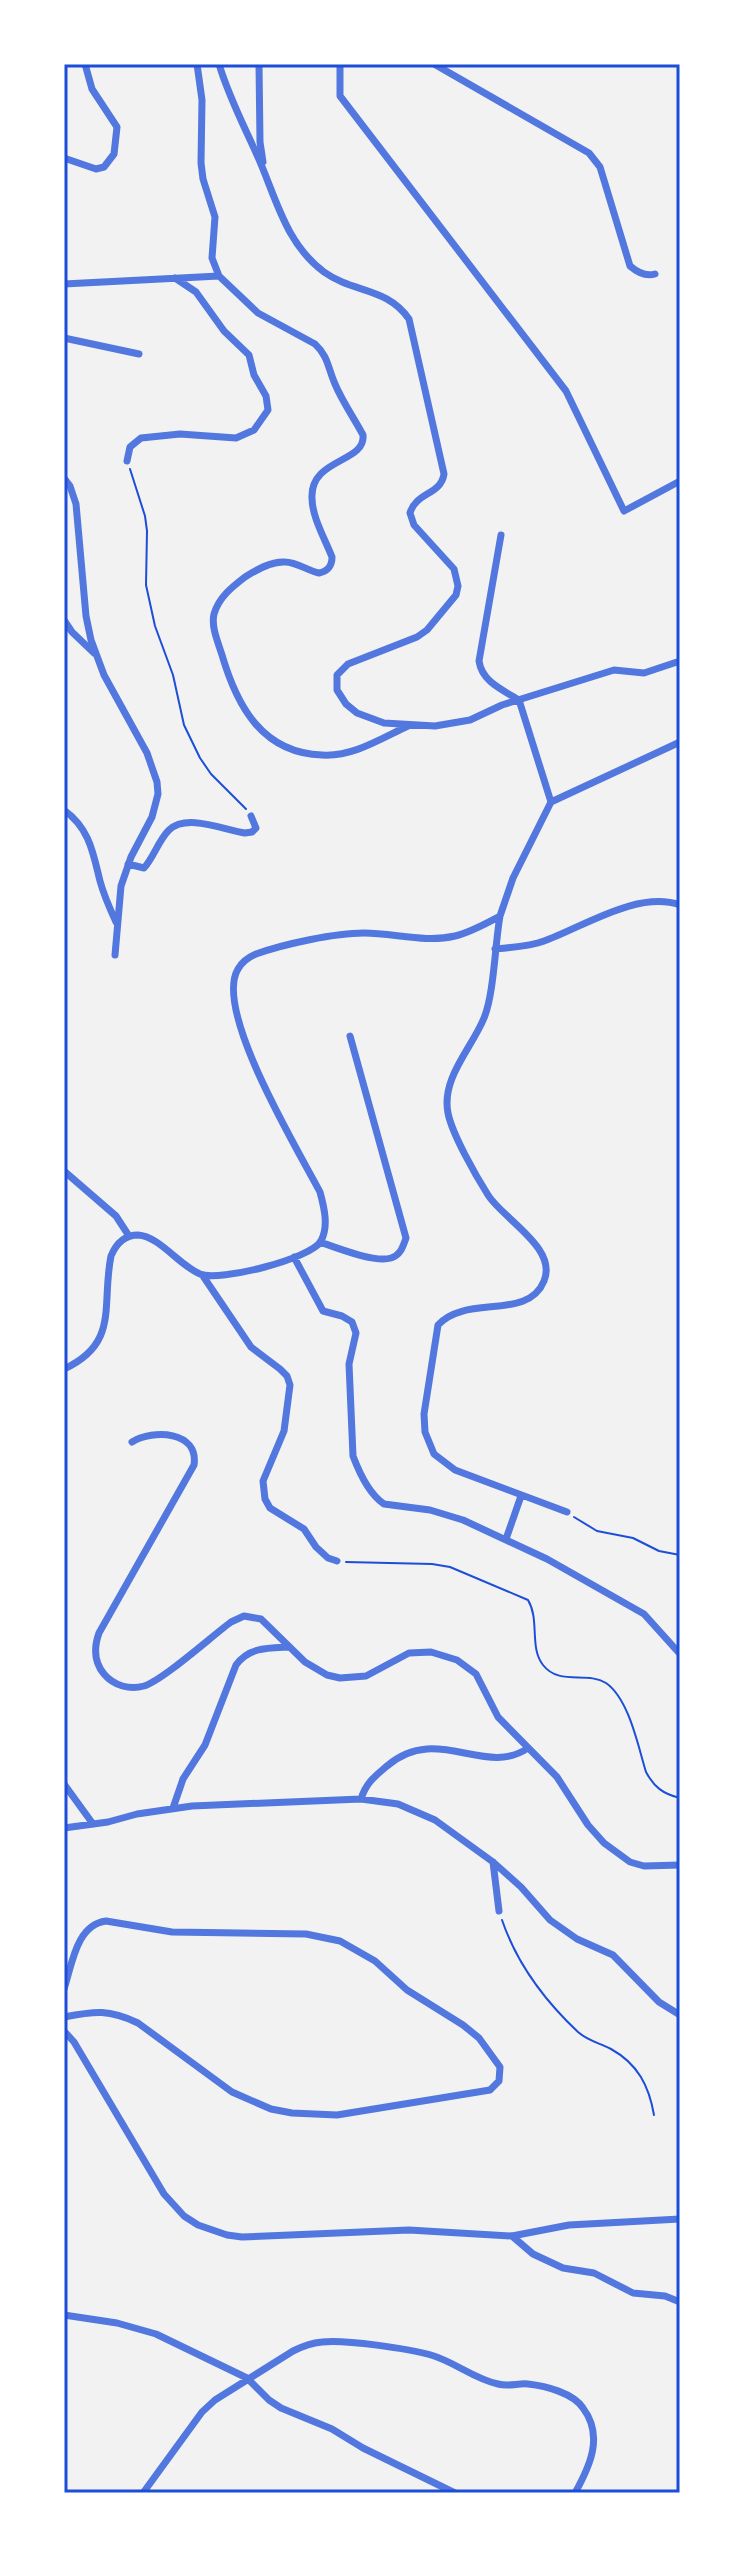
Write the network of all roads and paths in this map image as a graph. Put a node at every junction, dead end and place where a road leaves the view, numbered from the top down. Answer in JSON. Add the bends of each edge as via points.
{"nodes":[{"id":1,"x":85,"y":64,"type":"edge"},
{"id":2,"x":197,"y":64,"type":"edge"},
{"id":3,"x":219,"y":64,"type":"edge"},
{"id":4,"x":259,"y":64,"type":"edge"},
{"id":5,"x":340,"y":64,"type":"edge"},
{"id":6,"x":434,"y":64,"type":"edge"},
{"id":7,"x":64,"y":158,"type":"edge"},
{"id":8,"x":265,"y":172,"type":"junction"},
{"id":9,"x":655,"y":274,"type":"dead end"},
{"id":10,"x":219,"y":276,"type":"junction"},
{"id":11,"x":175,"y":278,"type":"junction"},
{"id":12,"x":64,"y":284,"type":"edge"},
{"id":13,"x":64,"y":338,"type":"edge"},
{"id":14,"x":139,"y":354,"type":"dead end"},
{"id":15,"x":127,"y":461,"type":"joint"},
{"id":16,"x":64,"y":478,"type":"edge"},
{"id":17,"x":680,"y":481,"type":"edge"},
{"id":18,"x":501,"y":535,"type":"dead end"},
{"id":19,"x":64,"y":620,"type":"edge"},
{"id":20,"x":96,"y":655,"type":"junction"},
{"id":21,"x":680,"y":661,"type":"edge"},
{"id":22,"x":519,"y":700,"type":"junction"},
{"id":23,"x":410,"y":725,"type":"junction"},
{"id":24,"x":680,"y":742,"type":"edge"},
{"id":25,"x":551,"y":802,"type":"junction"},
{"id":26,"x":64,"y":810,"type":"edge"},
{"id":27,"x":251,"y":816,"type":"joint"},
{"id":28,"x":128,"y":864,"type":"junction"},
{"id":29,"x":680,"y":905,"type":"edge"},
{"id":30,"x":500,"y":916,"type":"junction"},
{"id":31,"x":117,"y":925,"type":"junction"},
{"id":32,"x":495,"y":949,"type":"junction"},
{"id":33,"x":115,"y":955,"type":"dead end"},
{"id":34,"x":350,"y":1036,"type":"dead end"},
{"id":35,"x":64,"y":1171,"type":"edge"},
{"id":36,"x":129,"y":1236,"type":"junction"},
{"id":37,"x":320,"y":1242,"type":"junction"},
{"id":38,"x":294,"y":1257,"type":"junction"},
{"id":39,"x":203,"y":1276,"type":"junction"},
{"id":40,"x":64,"y":1369,"type":"edge"},
{"id":41,"x":132,"y":1442,"type":"dead end"},
{"id":42,"x":521,"y":1496,"type":"junction"},
{"id":43,"x":567,"y":1512,"type":"joint"},
{"id":44,"x":506,"y":1539,"type":"junction"},
{"id":45,"x":680,"y":1555,"type":"edge"},
{"id":46,"x":337,"y":1561,"type":"joint"},
{"id":47,"x":289,"y":1647,"type":"junction"},
{"id":48,"x":680,"y":1654,"type":"edge"},
{"id":49,"x":528,"y":1748,"type":"junction"},
{"id":50,"x":64,"y":1784,"type":"edge"},
{"id":51,"x":680,"y":1798,"type":"edge"},
{"id":52,"x":361,"y":1799,"type":"junction"},
{"id":53,"x":173,"y":1808,"type":"junction"},
{"id":54,"x":93,"y":1824,"type":"junction"},
{"id":55,"x":64,"y":1828,"type":"edge"},
{"id":56,"x":493,"y":1862,"type":"junction"},
{"id":57,"x":680,"y":1865,"type":"edge"},
{"id":58,"x":499,"y":1911,"type":"joint"},
{"id":59,"x":64,"y":1989,"type":"edge"},
{"id":60,"x":680,"y":2015,"type":"edge"},
{"id":61,"x":64,"y":2017,"type":"edge"},
{"id":62,"x":64,"y":2031,"type":"edge"},
{"id":63,"x":654,"y":2115,"type":"dead end"},
{"id":64,"x":680,"y":2219,"type":"edge"},
{"id":65,"x":512,"y":2236,"type":"junction"},
{"id":66,"x":680,"y":2302,"type":"edge"},
{"id":67,"x":64,"y":2315,"type":"edge"},
{"id":68,"x":249,"y":2379,"type":"junction"},
{"id":69,"x":143,"y":2493,"type":"edge"},
{"id":70,"x":455,"y":2493,"type":"edge"},
{"id":71,"x":575,"y":2493,"type":"edge"}],
"edges":[{"from":1,"to":7,"type":"street","via":[[92,89],[117,127],[114,154],[96,169]]},
{"from":2,"to":10,"type":"street","via":[[201,163],[215,217],[212,258]]},
{"from":3,"to":8,"type":"street"},
{"from":4,"to":8,"type":"street"},
{"from":5,"to":17,"type":"street","via":[[340,96],[566,391],[624,511]]},
{"from":6,"to":9,"type":"street","via":[[584,149],[600,167],[630,266],[640,274]]},
{"from":8,"to":23,"type":"street","via":[[283,221],[312,262],[342,283],[394,301],[409,319],[444,474],[439,487],[412,507],[411,519],[454,569],[458,586],[427,630],[348,664],[336,683],[340,697],[357,713]]},
{"from":10,"to":11,"type":"street"},
{"from":10,"to":23,"type":"street","via":[[258,313],[322,350],[364,442],[314,483],[312,502],[332,557],[329,568],[319,573],[293,563],[274,563],[241,580],[220,600],[213,620],[231,687],[268,736],[295,751],[354,751]]},
{"from":11,"to":12,"type":"street"},
{"from":11,"to":15,"type":"street","via":[[196,292],[249,355],[268,410],[254,430],[236,438],[141,438],[130,447]]},
{"from":13,"to":14,"type":"street"},
{"from":15,"to":27,"type":"path","via":[[145,516],[146,585],[184,725],[211,774]]},
{"from":16,"to":20,"type":"street","via":[[74,496],[86,616]]},
{"from":18,"to":22,"type":"street","via":[[479,661],[488,680]]},
{"from":19,"to":20,"type":"street"},
{"from":20,"to":28,"type":"street","via":[[157,782],[156,806]]},
{"from":21,"to":22,"type":"street","via":[[644,673],[614,670]]},
{"from":22,"to":23,"type":"street","via":[[453,724]]},
{"from":22,"to":25,"type":"street"},
{"from":24,"to":25,"type":"street"},
{"from":25,"to":30,"type":"street"},
{"from":26,"to":31,"type":"street","via":[[91,843]]},
{"from":27,"to":28,"type":"street","via":[[256,828],[245,833],[194,823],[175,826],[144,868]]},
{"from":28,"to":31,"type":"street"},
{"from":29,"to":32,"type":"street","via":[[646,902],[542,942]]},
{"from":30,"to":32,"type":"street"},
{"from":30,"to":37,"type":"street","via":[[453,937],[362,933],[254,954],[239,966],[232,983],[233,1004],[245,1046],[320,1192],[325,1211]]},
{"from":31,"to":33,"type":"street"},
{"from":32,"to":42,"type":"street","via":[[485,1016],[451,1080],[448,1113],[489,1196],[536,1244],[547,1269],[530,1299],[453,1312],[438,1325],[424,1414],[425,1432],[444,1464]]},
{"from":34,"to":37,"type":"street","via":[[406,1238],[403,1250],[392,1258]]},
{"from":35,"to":36,"type":"street","via":[[116,1216]]},
{"from":36,"to":39,"type":"street","via":[[146,1236]]},
{"from":36,"to":40,"type":"street","via":[[111,1256],[101,1338],[89,1354]]},
{"from":37,"to":38,"type":"street","via":[[311,1252]]},
{"from":38,"to":39,"type":"street"},
{"from":38,"to":44,"type":"street","via":[[323,1311],[352,1322],[356,1333],[349,1364],[353,1456],[378,1500],[463,1520]]},
{"from":39,"to":46,"type":"street","via":[[251,1347],[280,1369],[290,1385],[284,1431],[263,1481],[265,1499]]},
{"from":41,"to":47,"type":"street","via":[[178,1436],[190,1444],[195,1457],[99,1633],[95,1652],[107,1678],[124,1687],[152,1683],[244,1616],[268,1623]]},
{"from":42,"to":43,"type":"street"},
{"from":42,"to":44,"type":"street"},
{"from":43,"to":45,"type":"path","via":[[597,1531]]},
{"from":44,"to":48,"type":"street","via":[[644,1614]]},
{"from":46,"to":51,"type":"path","via":[[450,1567],[528,1600],[544,1667],[555,1675],[607,1684],[624,1706],[651,1781],[658,1790]]},
{"from":47,"to":49,"type":"street","via":[[316,1670],[340,1678],[366,1676],[398,1657],[420,1652],[457,1660],[476,1674],[498,1717]]},
{"from":47,"to":53,"type":"street","via":[[258,1649],[241,1657]]},
{"from":49,"to":52,"type":"street","via":[[515,1757],[436,1747],[408,1752],[366,1784]]},
{"from":49,"to":57,"type":"street","via":[[616,1854],[644,1866]]},
{"from":50,"to":54,"type":"street"},
{"from":52,"to":53,"type":"street"},
{"from":52,"to":56,"type":"street","via":[[417,1811]]},
{"from":53,"to":54,"type":"street"},
{"from":54,"to":55,"type":"street"},
{"from":56,"to":58,"type":"street"},
{"from":56,"to":60,"type":"street","via":[[550,1920],[613,1955],[659,2002]]},
{"from":58,"to":63,"type":"path","via":[[511,1947],[543,1997],[579,2033],[625,2058],[646,2084]]},
{"from":59,"to":61,"type":"street","via":[[80,1939],[98,1922],[172,1932],[322,1936],[359,1950],[407,1990],[463,2025],[491,2053],[500,2067],[499,2081],[490,2090],[337,2115],[292,2113],[232,2092],[125,2016],[95,2010]]},
{"from":62,"to":65,"type":"street","via":[[164,2194],[184,2216],[210,2230],[242,2237],[409,2230]]},
{"from":64,"to":65,"type":"street","via":[[569,2225]]},
{"from":65,"to":66,"type":"street","via":[[533,2254],[563,2268],[594,2273],[633,2293]]},
{"from":67,"to":68,"type":"street","via":[[156,2334]]},
{"from":68,"to":69,"type":"street","via":[[202,2412]]},
{"from":68,"to":70,"type":"street","via":[[281,2408]]},
{"from":68,"to":71,"type":"street","via":[[306,2345],[333,2341],[431,2355],[485,2381],[563,2393],[584,2408],[593,2431],[592,2456]]}]}
